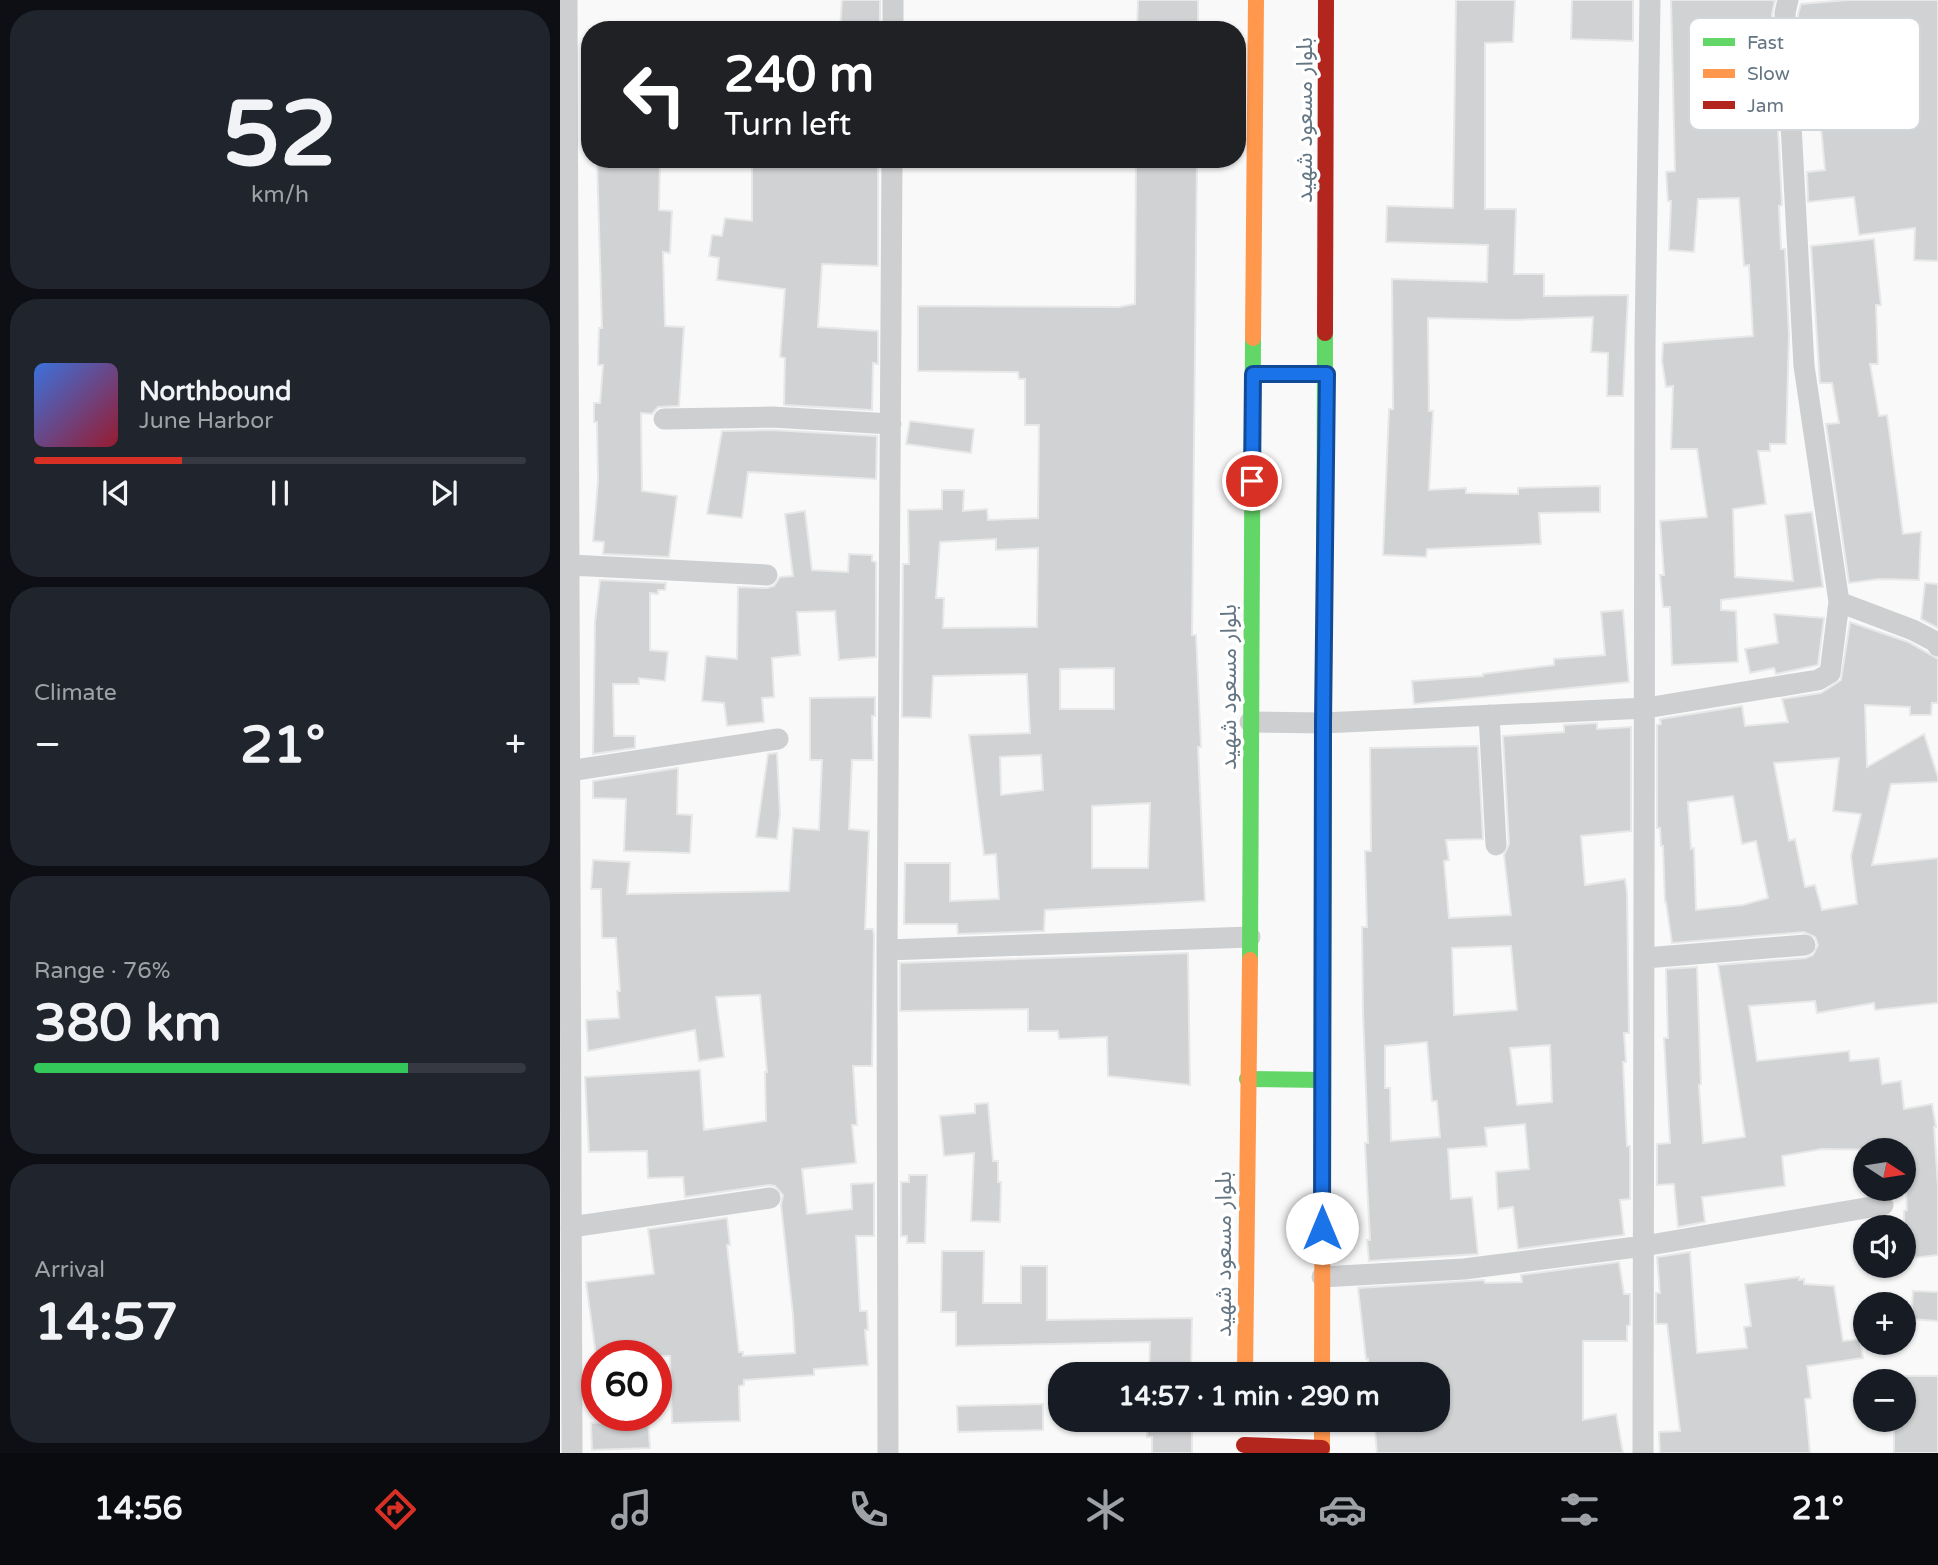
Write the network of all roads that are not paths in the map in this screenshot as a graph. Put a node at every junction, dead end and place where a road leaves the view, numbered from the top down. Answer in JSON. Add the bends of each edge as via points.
{"nodes":[{"id":1,"x":567,"y":0,"type":"edge"},
{"id":2,"x":894,"y":0,"type":"edge"},
{"id":3,"x":1256,"y":0,"type":"edge"},
{"id":4,"x":1326,"y":0,"type":"edge"},
{"id":5,"x":1650,"y":0,"type":"edge"},
{"id":6,"x":1787,"y":0,"type":"edge"},
{"id":7,"x":1785,"y":18,"type":"edge"},
{"id":8,"x":893,"y":21,"type":"edge"},
{"id":9,"x":1791,"y":130,"type":"edge"},
{"id":10,"x":892,"y":168,"type":"edge"},
{"id":11,"x":1253,"y":374,"type":"junction"},
{"id":12,"x":1327,"y":374,"type":"junction"},
{"id":13,"x":664,"y":419,"type":"dead end"},
{"id":14,"x":891,"y":424,"type":"junction"},
{"id":15,"x":570,"y":565,"type":"junction"},
{"id":16,"x":767,"y":575,"type":"dead end"},
{"id":17,"x":1839,"y":602,"type":"junction"},
{"id":18,"x":1938,"y":646,"type":"edge"},
{"id":19,"x":1646,"y":708,"type":"junction"},
{"id":20,"x":1489,"y":715,"type":"junction"},
{"id":21,"x":1250,"y":722,"type":"junction"},
{"id":22,"x":1323,"y":723,"type":"junction"},
{"id":23,"x":778,"y":739,"type":"dead end"},
{"id":24,"x":569,"y":771,"type":"junction"},
{"id":25,"x":1496,"y":845,"type":"dead end"},
{"id":26,"x":1250,"y":937,"type":"junction"},
{"id":27,"x":1805,"y":945,"type":"dead end"},
{"id":28,"x":887,"y":950,"type":"junction"},
{"id":29,"x":1645,"y":958,"type":"junction"},
{"id":30,"x":1247,"y":1079,"type":"junction"},
{"id":31,"x":1323,"y":1080,"type":"junction"},
{"id":32,"x":770,"y":1198,"type":"dead end"},
{"id":33,"x":1883,"y":1205,"type":"dead end"},
{"id":34,"x":571,"y":1227,"type":"junction"},
{"id":35,"x":1644,"y":1246,"type":"junction"},
{"id":36,"x":1322,"y":1278,"type":"junction"},
{"id":37,"x":1245,"y":1362,"type":"edge"},
{"id":38,"x":1322,"y":1362,"type":"edge"},
{"id":39,"x":1322,"y":1432,"type":"edge"},
{"id":40,"x":1244,"y":1443,"type":"edge"},
{"id":41,"x":1322,"y":1451,"type":"edge"},
{"id":42,"x":572,"y":1453,"type":"edge"},
{"id":43,"x":888,"y":1453,"type":"edge"},
{"id":44,"x":1643,"y":1453,"type":"edge"}],
"edges":[{"from":1,"to":15,"type":"street"},
{"from":2,"to":8,"type":"street"},
{"from":3,"to":11,"type":"main road","name":"بلوار مسعود شهید"},
{"from":4,"to":12,"type":"main road","name":"بلوار مسعود شهید"},
{"from":5,"to":19,"type":"street"},
{"from":6,"to":7,"type":"street"},
{"from":9,"to":17,"type":"street","via":[[1804,366]]},
{"from":10,"to":14,"type":"street"},
{"from":11,"to":12,"type":"main road"},
{"from":11,"to":21,"type":"main road","name":"بلوار مسعود شهید"},
{"from":12,"to":22,"type":"main road","name":"بلوار مسعود شهید"},
{"from":13,"to":14,"type":"street","via":[[772,417]]},
{"from":14,"to":28,"type":"street"},
{"from":15,"to":16,"type":"street"},
{"from":15,"to":24,"type":"street"},
{"from":17,"to":18,"type":"street","via":[[1913,630]]},
{"from":17,"to":19,"type":"street","via":[[1830,673],[1818,680]]},
{"from":19,"to":20,"type":"street"},
{"from":19,"to":29,"type":"street"},
{"from":20,"to":22,"type":"street"},
{"from":20,"to":25,"type":"street"},
{"from":21,"to":22,"type":"street"},
{"from":21,"to":26,"type":"main road","name":"بلوار مسعود شهید"},
{"from":22,"to":31,"type":"main road","name":"بلوار مسعود شهید"},
{"from":23,"to":24,"type":"street"},
{"from":24,"to":34,"type":"street"},
{"from":26,"to":28,"type":"street"},
{"from":26,"to":30,"type":"main road","name":"بلوار مسعود شهید"},
{"from":27,"to":29,"type":"street"},
{"from":28,"to":43,"type":"street"},
{"from":29,"to":35,"type":"street"},
{"from":30,"to":31,"type":"main road"},
{"from":30,"to":37,"type":"main road","name":"بلوار مسعود شهید"},
{"from":31,"to":36,"type":"main road","name":"بلوار مسعود شهید"},
{"from":32,"to":34,"type":"street"},
{"from":33,"to":35,"type":"street"},
{"from":34,"to":42,"type":"street"},
{"from":35,"to":36,"type":"street","via":[[1464,1269]]},
{"from":35,"to":44,"type":"street"},
{"from":36,"to":38,"type":"main road","name":"بلوار مسعود شهید"},
{"from":39,"to":41,"type":"main road"},
{"from":40,"to":41,"type":"main road"}]}
